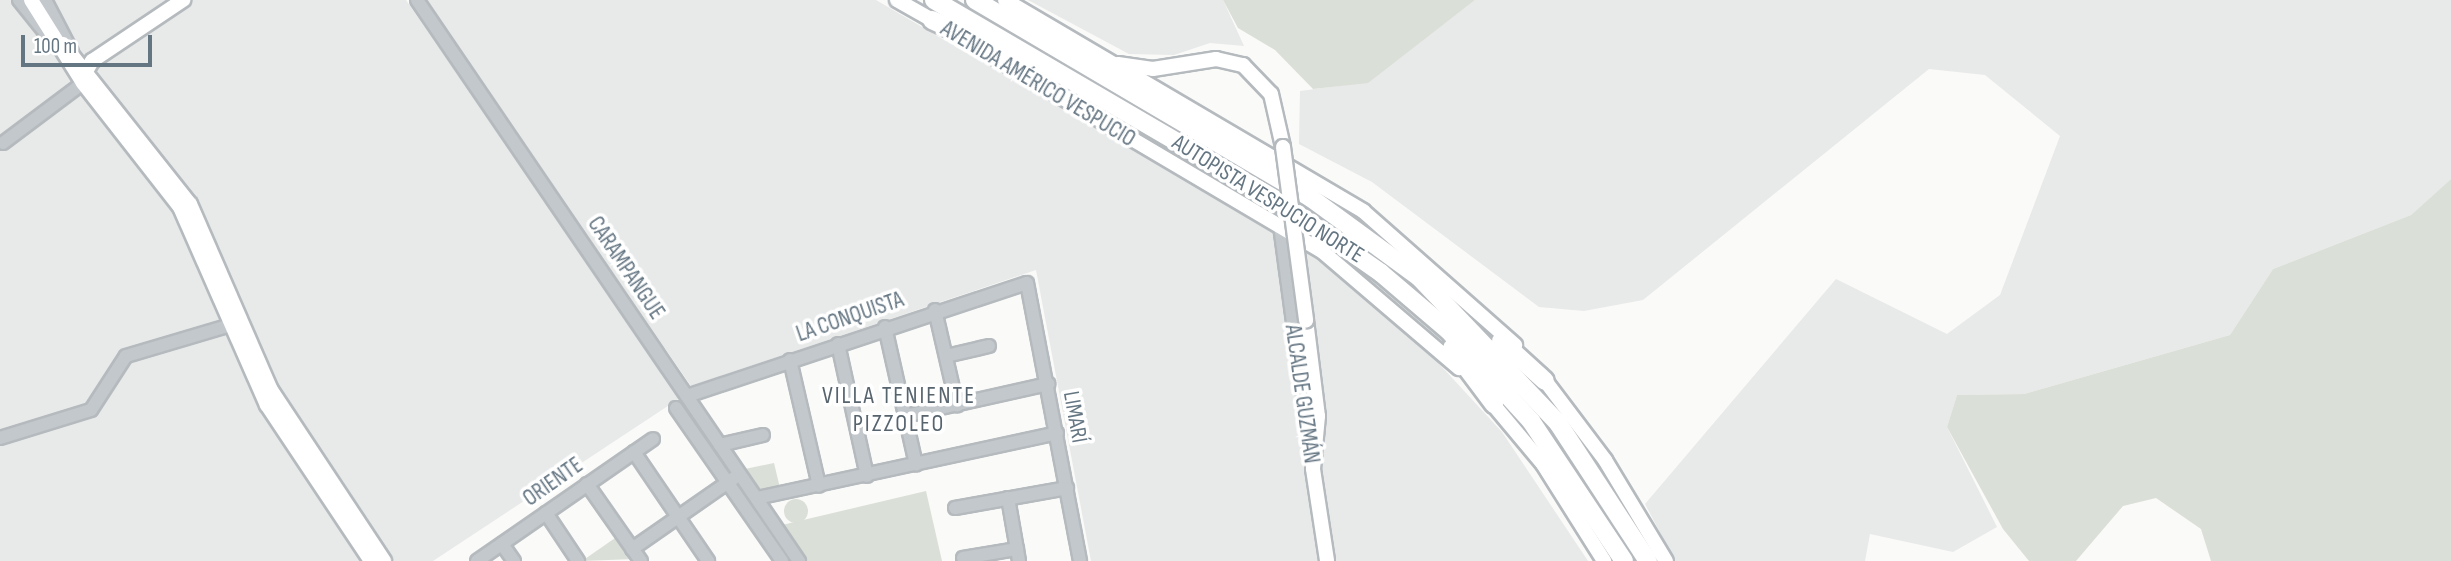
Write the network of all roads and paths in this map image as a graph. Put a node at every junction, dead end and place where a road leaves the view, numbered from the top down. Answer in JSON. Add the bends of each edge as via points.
{"nodes":[{"id":1,"x":19,"y":0,"type":"edge"},
{"id":2,"x":31,"y":0,"type":"edge"},
{"id":3,"x":45,"y":0,"type":"edge"},
{"id":4,"x":183,"y":0,"type":"edge"},
{"id":5,"x":417,"y":0,"type":"edge"},
{"id":6,"x":897,"y":0,"type":"edge"},
{"id":7,"x":934,"y":0,"type":"edge"},
{"id":8,"x":975,"y":0,"type":"edge"},
{"id":9,"x":1004,"y":0,"type":"edge"},
{"id":10,"x":932,"y":20,"type":"junction"},
{"id":11,"x":68,"y":54,"type":"junction"},
{"id":12,"x":1106,"y":62,"type":"junction"},
{"id":13,"x":86,"y":67,"type":"junction"},
{"id":14,"x":83,"y":83,"type":"junction"},
{"id":15,"x":1079,"y":84,"type":"junction"},
{"id":16,"x":3,"y":143,"type":"dead end"},
{"id":17,"x":1280,"y":226,"type":"junction"},
{"id":18,"x":1405,"y":265,"type":"junction"},
{"id":19,"x":1027,"y":283,"type":"joint"},
{"id":20,"x":1396,"y":285,"type":"junction"},
{"id":21,"x":935,"y":310,"type":"junction"},
{"id":22,"x":236,"y":325,"type":"junction"},
{"id":23,"x":885,"y":327,"type":"junction"},
{"id":24,"x":838,"y":344,"type":"junction"},
{"id":25,"x":989,"y":346,"type":"dead end"},
{"id":26,"x":946,"y":356,"type":"junction"},
{"id":27,"x":790,"y":360,"type":"junction"},
{"id":28,"x":1545,"y":381,"type":"junction"},
{"id":29,"x":1048,"y":384,"type":"junction"},
{"id":30,"x":687,"y":396,"type":"junction"},
{"id":31,"x":1494,"y":404,"type":"junction"},
{"id":32,"x":957,"y":405,"type":"junction"},
{"id":33,"x":676,"y":408,"type":"dead end"},
{"id":34,"x":905,"y":416,"type":"junction"},
{"id":35,"x":1057,"y":433,"type":"junction"},
{"id":36,"x":763,"y":435,"type":"dead end"},
{"id":37,"x":0,"y":438,"type":"edge"},
{"id":38,"x":653,"y":439,"type":"dead end"},
{"id":39,"x":720,"y":445,"type":"junction"},
{"id":40,"x":634,"y":452,"type":"junction"},
{"id":41,"x":916,"y":465,"type":"junction"},
{"id":42,"x":1313,"y":470,"type":"junction"},
{"id":43,"x":740,"y":474,"type":"junction"},
{"id":44,"x":867,"y":476,"type":"junction"},
{"id":45,"x":727,"y":482,"type":"junction"},
{"id":46,"x":587,"y":484,"type":"junction"},
{"id":47,"x":819,"y":486,"type":"junction"},
{"id":48,"x":1066,"y":488,"type":"junction"},
{"id":49,"x":757,"y":498,"type":"junction"},
{"id":50,"x":1008,"y":498,"type":"junction"},
{"id":51,"x":954,"y":508,"type":"dead end"},
{"id":52,"x":545,"y":513,"type":"junction"},
{"id":53,"x":678,"y":517,"type":"junction"},
{"id":54,"x":502,"y":544,"type":"junction"},
{"id":55,"x":632,"y":549,"type":"junction"},
{"id":56,"x":1018,"y":555,"type":"edge"},
{"id":57,"x":963,"y":558,"type":"dead end"},
{"id":58,"x":371,"y":561,"type":"edge"},
{"id":59,"x":384,"y":561,"type":"edge"},
{"id":60,"x":477,"y":561,"type":"edge"},
{"id":61,"x":514,"y":561,"type":"edge"},
{"id":62,"x":578,"y":561,"type":"edge"},
{"id":63,"x":641,"y":561,"type":"edge"},
{"id":64,"x":708,"y":561,"type":"edge"},
{"id":65,"x":782,"y":561,"type":"edge"},
{"id":66,"x":799,"y":561,"type":"edge"},
{"id":67,"x":1080,"y":561,"type":"edge"},
{"id":68,"x":1327,"y":561,"type":"edge"},
{"id":69,"x":1604,"y":561,"type":"edge"},
{"id":70,"x":1624,"y":561,"type":"edge"},
{"id":71,"x":1648,"y":561,"type":"edge"},
{"id":72,"x":1666,"y":561,"type":"edge"}],
"edges":[{"from":1,"to":11,"type":"street"},
{"from":2,"to":11,"type":"main road"},
{"from":3,"to":11,"type":"street"},
{"from":4,"to":13,"type":"main road"},
{"from":5,"to":30,"type":"street","name":"CARAMPANGUE"},
{"from":6,"to":10,"type":"main road","name":"AVENIDA AMÉRICO VESPUCIO"},
{"from":7,"to":15,"type":"highway","name":"AUTOPISTA VESPUCIO NORTE"},
{"from":8,"to":18,"type":"highway","name":"AUTOPISTA VESPUCIO NORTE","via":[[1311,198]]},
{"from":9,"to":12,"type":"main road"},
{"from":10,"to":15,"type":"highway"},
{"from":10,"to":17,"type":"main road","name":"AVENIDA AMÉRICO VESPUCIO"},
{"from":11,"to":13,"type":"main road"},
{"from":11,"to":14,"type":"main road"},
{"from":12,"to":28,"type":"main road","via":[[1363,211],[1462,292]]},
{"from":12,"to":42,"type":"main road","bridge":true,"via":[[1153,69],[1211,59],[1243,65],[1270,94],[1283,147],[1318,416]]},
{"from":13,"to":14,"type":"main road"},
{"from":13,"to":22,"type":"main road","via":[[190,204]]},
{"from":14,"to":16,"type":"street"},
{"from":14,"to":22,"type":"main road","via":[[184,215]]},
{"from":15,"to":20,"type":"highway","name":"AUTOPISTA VESPUCIO NORTE","via":[[1281,203]]},
{"from":17,"to":31,"type":"main road","name":"AVENIDA AMÉRICO VESPUCIO","via":[[1390,303]]},
{"from":17,"to":42,"type":"street","name":"ALCALDE GUZMÁN"},
{"from":18,"to":28,"type":"highway","via":[[1459,303]]},
{"from":18,"to":71,"type":"highway","name":"AUTOPISTA VESPUCIO NORTE","via":[[1476,330],[1551,413]]},
{"from":19,"to":21,"type":"street","name":"LA CONQUISTA"},
{"from":19,"to":29,"type":"street","name":"LIMARÍ"},
{"from":20,"to":31,"type":"highway"},
{"from":20,"to":70,"type":"highway","name":"AUTOPISTA VESPUCIO NORTE","via":[[1531,421]]},
{"from":21,"to":23,"type":"street","name":"LA CONQUISTA"},
{"from":21,"to":26,"type":"street"},
{"from":22,"to":37,"type":"street","via":[[126,356],[91,410]]},
{"from":22,"to":58,"type":"main road","via":[[267,405]]},
{"from":22,"to":59,"type":"main road","via":[[283,410]]},
{"from":23,"to":24,"type":"street","name":"LA CONQUISTA"},
{"from":23,"to":34,"type":"street"},
{"from":24,"to":27,"type":"street","name":"LA CONQUISTA"},
{"from":24,"to":44,"type":"street"},
{"from":25,"to":26,"type":"street"},
{"from":26,"to":32,"type":"street"},
{"from":27,"to":30,"type":"street","name":"LA CONQUISTA"},
{"from":27,"to":47,"type":"street"},
{"from":28,"to":72,"type":"main road","via":[[1621,484]]},
{"from":29,"to":32,"type":"street"},
{"from":29,"to":35,"type":"street","name":"LIMARÍ"},
{"from":30,"to":39,"type":"street","name":"CARAMPANGUE"},
{"from":31,"to":69,"type":"main road","name":"AVENIDA AMÉRICO VESPUCIO","via":[[1547,470]]},
{"from":32,"to":34,"type":"street"},
{"from":33,"to":45,"type":"street"},
{"from":34,"to":41,"type":"street"},
{"from":35,"to":41,"type":"street"},
{"from":35,"to":48,"type":"street","name":"LIMARÍ"},
{"from":36,"to":39,"type":"street"},
{"from":38,"to":40,"type":"street","name":"ORIENTE"},
{"from":39,"to":43,"type":"street","name":"CARAMPANGUE"},
{"from":40,"to":46,"type":"street","name":"ORIENTE"},
{"from":40,"to":53,"type":"street"},
{"from":41,"to":44,"type":"street"},
{"from":42,"to":68,"type":"main road","name":"ALCALDE GUZMÁN"},
{"from":43,"to":45,"type":"street"},
{"from":43,"to":49,"type":"street","name":"CARAMPANGUE"},
{"from":44,"to":47,"type":"street"},
{"from":45,"to":53,"type":"street"},
{"from":45,"to":65,"type":"street"},
{"from":46,"to":52,"type":"street","name":"ORIENTE"},
{"from":46,"to":55,"type":"street"},
{"from":47,"to":49,"type":"street"},
{"from":48,"to":50,"type":"street"},
{"from":48,"to":67,"type":"street","name":"LIMARÍ"},
{"from":49,"to":66,"type":"street","name":"CARAMPANGUE"},
{"from":50,"to":51,"type":"street"},
{"from":50,"to":56,"type":"street"},
{"from":52,"to":54,"type":"street","name":"ORIENTE"},
{"from":52,"to":62,"type":"street"},
{"from":53,"to":55,"type":"street"},
{"from":53,"to":64,"type":"street"},
{"from":54,"to":60,"type":"street","name":"ORIENTE"},
{"from":54,"to":61,"type":"street"},
{"from":55,"to":63,"type":"street"},
{"from":56,"to":57,"type":"street"}]}
